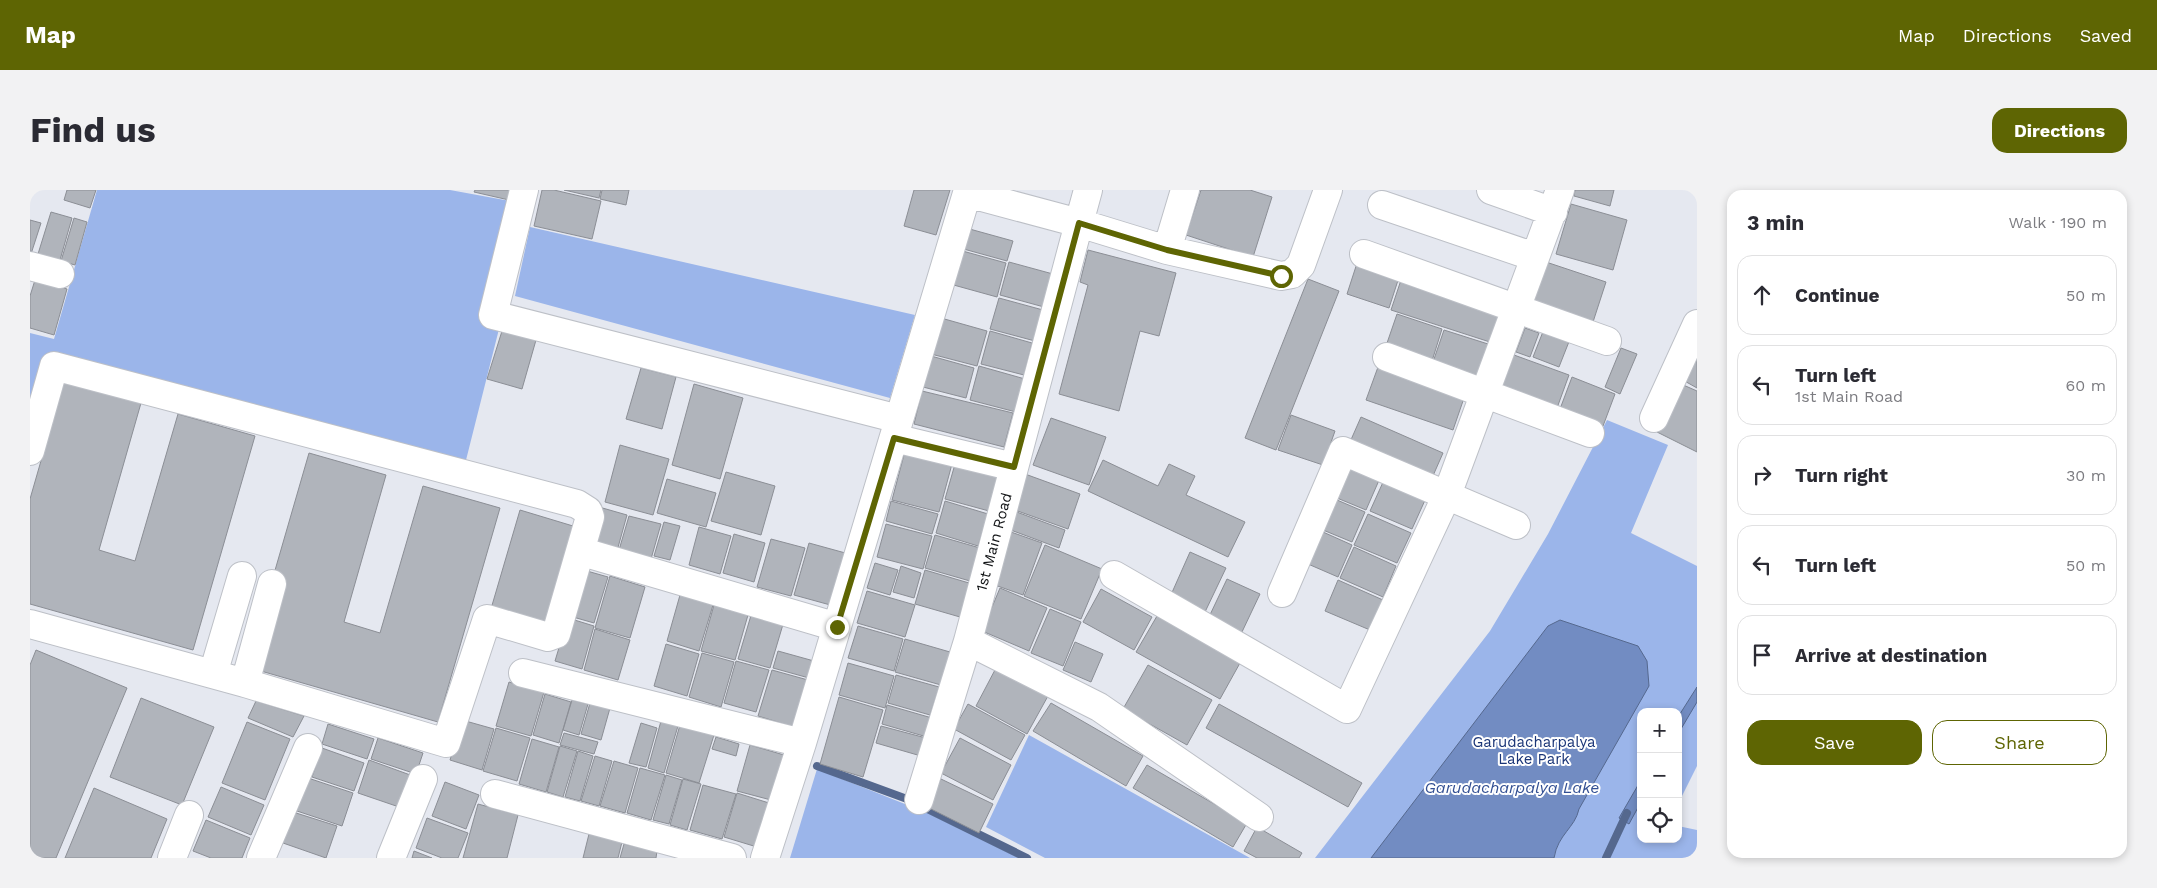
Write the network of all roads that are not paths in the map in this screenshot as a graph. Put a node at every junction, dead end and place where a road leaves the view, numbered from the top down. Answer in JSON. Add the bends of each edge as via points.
{"nodes":[{"id":1,"x":524,"y":190,"type":"edge"},
{"id":2,"x":1088,"y":190,"type":"edge"},
{"id":3,"x":1185,"y":190,"type":"edge"},
{"id":4,"x":1328,"y":190,"type":"edge"},
{"id":5,"x":1492,"y":190,"type":"edge"},
{"id":6,"x":967,"y":192,"type":"edge"},
{"id":7,"x":1556,"y":201,"type":"edge"},
{"id":8,"x":1382,"y":205,"type":"dead end"},
{"id":9,"x":1079,"y":223,"type":"junction"},
{"id":10,"x":1167,"y":250,"type":"junction"},
{"id":11,"x":1364,"y":254,"type":"dead end"},
{"id":12,"x":1535,"y":258,"type":"junction"},
{"id":13,"x":30,"y":266,"type":"edge"},
{"id":14,"x":60,"y":274,"type":"dead end"},
{"id":15,"x":1515,"y":308,"type":"junction"},
{"id":16,"x":1697,"y":324,"type":"edge"},
{"id":17,"x":1607,"y":341,"type":"dead end"},
{"id":18,"x":1387,"y":357,"type":"dead end"},
{"id":19,"x":1484,"y":394,"type":"junction"},
{"id":20,"x":1654,"y":418,"type":"dead end"},
{"id":21,"x":896,"y":429,"type":"junction"},
{"id":22,"x":1590,"y":433,"type":"dead end"},
{"id":23,"x":30,"y":452,"type":"edge"},
{"id":24,"x":1014,"y":467,"type":"junction"},
{"id":25,"x":1447,"y":495,"type":"junction"},
{"id":26,"x":1516,"y":525,"type":"dead end"},
{"id":27,"x":593,"y":555,"type":"dead end"},
{"id":28,"x":1114,"y":575,"type":"dead end"},
{"id":29,"x":242,"y":576,"type":"dead end"},
{"id":30,"x":272,"y":584,"type":"dead end"},
{"id":31,"x":1282,"y":593,"type":"dead end"},
{"id":32,"x":30,"y":624,"type":"edge"},
{"id":33,"x":837,"y":627,"type":"junction"},
{"id":34,"x":968,"y":641,"type":"junction"},
{"id":35,"x":523,"y":673,"type":"dead end"},
{"id":36,"x":213,"y":674,"type":"junction"},
{"id":37,"x":244,"y":683,"type":"junction"},
{"id":38,"x":802,"y":743,"type":"junction"},
{"id":39,"x":308,"y":748,"type":"dead end"},
{"id":40,"x":424,"y":779,"type":"dead end"},
{"id":41,"x":495,"y":794,"type":"dead end"},
{"id":42,"x":919,"y":800,"type":"dead end"},
{"id":43,"x":189,"y":816,"type":"dead end"},
{"id":44,"x":1259,"y":817,"type":"dead end"},
{"id":45,"x":172,"y":858,"type":"edge"},
{"id":46,"x":260,"y":858,"type":"edge"},
{"id":47,"x":392,"y":858,"type":"edge"},
{"id":48,"x":732,"y":858,"type":"edge"},
{"id":49,"x":765,"y":858,"type":"edge"}],
"edges":[{"from":1,"to":21,"type":"street","via":[[494,315]]},
{"from":2,"to":9,"type":"street","name":"1st Main Road"},
{"from":3,"to":10,"type":"street"},
{"from":4,"to":10,"type":"street","via":[[1301,265],[1292,274],[1281,276]]},
{"from":5,"to":7,"type":"street"},
{"from":6,"to":9,"type":"street"},
{"from":6,"to":21,"type":"street"},
{"from":7,"to":12,"type":"street"},
{"from":8,"to":12,"type":"street"},
{"from":9,"to":10,"type":"street"},
{"from":9,"to":24,"type":"street","name":"1st Main Road"},
{"from":11,"to":15,"type":"street"},
{"from":12,"to":15,"type":"street"},
{"from":13,"to":14,"type":"street"},
{"from":15,"to":17,"type":"street"},
{"from":15,"to":19,"type":"street"},
{"from":16,"to":20,"type":"street"},
{"from":18,"to":19,"type":"street"},
{"from":19,"to":22,"type":"street"},
{"from":19,"to":25,"type":"street"},
{"from":21,"to":24,"type":"street"},
{"from":21,"to":33,"type":"street"},
{"from":23,"to":37,"type":"street","via":[[54,366],[577,504],[588,511],[590,517],[556,634],[548,637],[487,618],[446,743]]},
{"from":24,"to":34,"type":"street","name":"1st Main Road"},
{"from":25,"to":26,"type":"street"},
{"from":25,"to":28,"type":"street","via":[[1347,709]]},
{"from":25,"to":31,"type":"street","via":[[1343,451]]},
{"from":27,"to":33,"type":"street"},
{"from":29,"to":36,"type":"street"},
{"from":30,"to":37,"type":"street"},
{"from":32,"to":36,"type":"street"},
{"from":33,"to":38,"type":"street"},
{"from":34,"to":42,"type":"street","name":"1st Main Road"},
{"from":34,"to":44,"type":"street","via":[[1099,706]]},
{"from":35,"to":38,"type":"street"},
{"from":36,"to":37,"type":"street"},
{"from":38,"to":49,"type":"street"},
{"from":39,"to":46,"type":"street"},
{"from":40,"to":47,"type":"street"},
{"from":41,"to":48,"type":"street"},
{"from":43,"to":45,"type":"street"}]}
